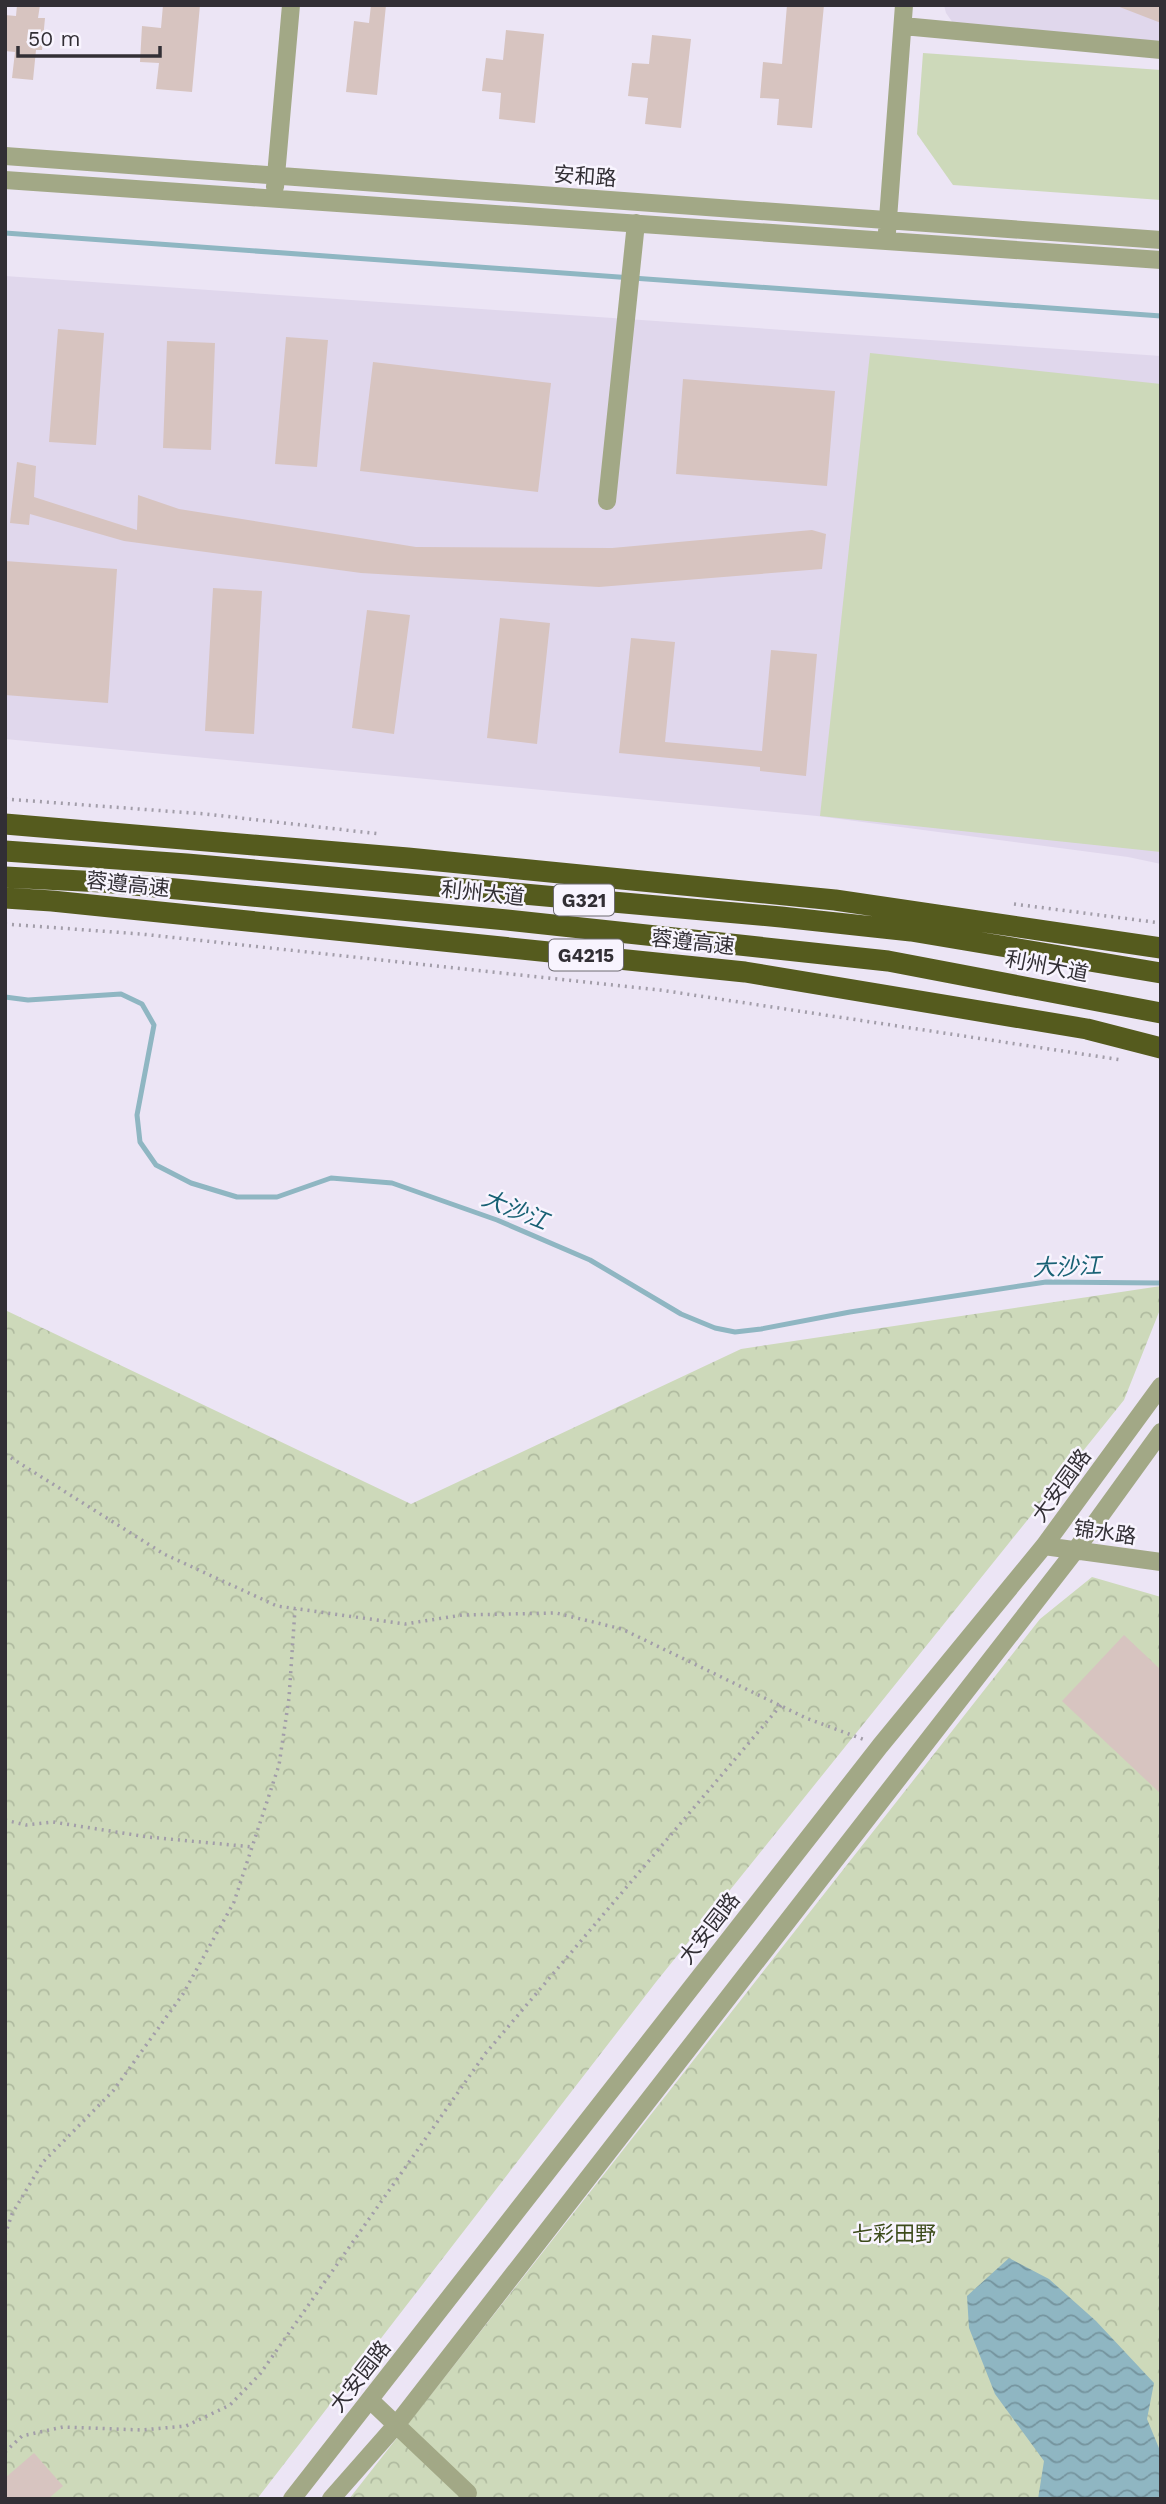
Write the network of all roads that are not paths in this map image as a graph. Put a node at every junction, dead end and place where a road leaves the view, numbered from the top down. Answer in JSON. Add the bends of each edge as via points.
{"nodes":[{"id":1,"x":291,"y":5,"type":"edge"},
{"id":2,"x":904,"y":5,"type":"edge"},
{"id":3,"x":903,"y":26,"type":"junction"},
{"id":4,"x":1161,"y":50,"type":"edge"},
{"id":5,"x":5,"y":156,"type":"edge"},
{"id":6,"x":276,"y":177,"type":"junction"},
{"id":7,"x":5,"y":180,"type":"edge"},
{"id":8,"x":274,"y":197,"type":"junction"},
{"id":9,"x":888,"y":220,"type":"junction"},
{"id":10,"x":636,"y":223,"type":"junction"},
{"id":11,"x":887,"y":240,"type":"junction"},
{"id":12,"x":1161,"y":240,"type":"edge"},
{"id":13,"x":1161,"y":260,"type":"edge"},
{"id":14,"x":607,"y":501,"type":"dead end"},
{"id":15,"x":5,"y":824,"type":"edge"},
{"id":16,"x":5,"y":850,"type":"edge"},
{"id":17,"x":5,"y":877,"type":"edge"},
{"id":18,"x":5,"y":898,"type":"edge"},
{"id":19,"x":1161,"y":947,"type":"edge"},
{"id":20,"x":1161,"y":973,"type":"edge"},
{"id":21,"x":1161,"y":1013,"type":"edge"},
{"id":22,"x":1161,"y":1048,"type":"edge"},
{"id":23,"x":1161,"y":1386,"type":"edge"},
{"id":24,"x":1161,"y":1433,"type":"edge"},
{"id":25,"x":1044,"y":1546,"type":"junction"},
{"id":26,"x":1075,"y":1551,"type":"junction"},
{"id":27,"x":1161,"y":1562,"type":"edge"},
{"id":28,"x":370,"y":2400,"type":"junction"},
{"id":29,"x":397,"y":2424,"type":"junction"},
{"id":30,"x":468,"y":2493,"type":"dead end"},
{"id":31,"x":292,"y":2499,"type":"edge"},
{"id":32,"x":331,"y":2499,"type":"edge"}],
"edges":[{"from":1,"to":6,"type":"street"},
{"from":2,"to":3,"type":"street"},
{"from":3,"to":4,"type":"street"},
{"from":3,"to":9,"type":"street"},
{"from":5,"to":6,"type":"street","name":"安和路"},
{"from":6,"to":8,"type":"street"},
{"from":6,"to":9,"type":"street","name":"安和路"},
{"from":7,"to":8,"type":"street","name":"安和路"},
{"from":8,"to":10,"type":"street","name":"安和路"},
{"from":9,"to":11,"type":"street"},
{"from":9,"to":12,"type":"street","name":"安和路"},
{"from":10,"to":11,"type":"street","name":"安和路"},
{"from":10,"to":14,"type":"street"},
{"from":11,"to":13,"type":"street","name":"安和路"},
{"from":15,"to":19,"type":"highway","via":[[835,901]]},
{"from":16,"to":20,"type":"highway","name":"利州大道","number":"G321","via":[[781,917],[911,931]]},
{"from":17,"to":21,"type":"highway","name":"利州大道","number":"G321","via":[[508,920],[888,961]]},
{"from":18,"to":22,"type":"highway","name":"蓉遵高速","number":"G4215","via":[[745,972],[1087,1029]]},
{"from":23,"to":25,"type":"street","name":"大安园路"},
{"from":24,"to":26,"type":"street"},
{"from":25,"to":26,"type":"street","name":"锦水路"},
{"from":25,"to":28,"type":"street","name":"大安园路","via":[[880,1746]]},
{"from":26,"to":27,"type":"street","name":"锦水路"},
{"from":26,"to":29,"type":"street"},
{"from":28,"to":29,"type":"street"},
{"from":28,"to":31,"type":"street","name":"大安园路"},
{"from":29,"to":30,"type":"street"},
{"from":29,"to":32,"type":"street"}]}
